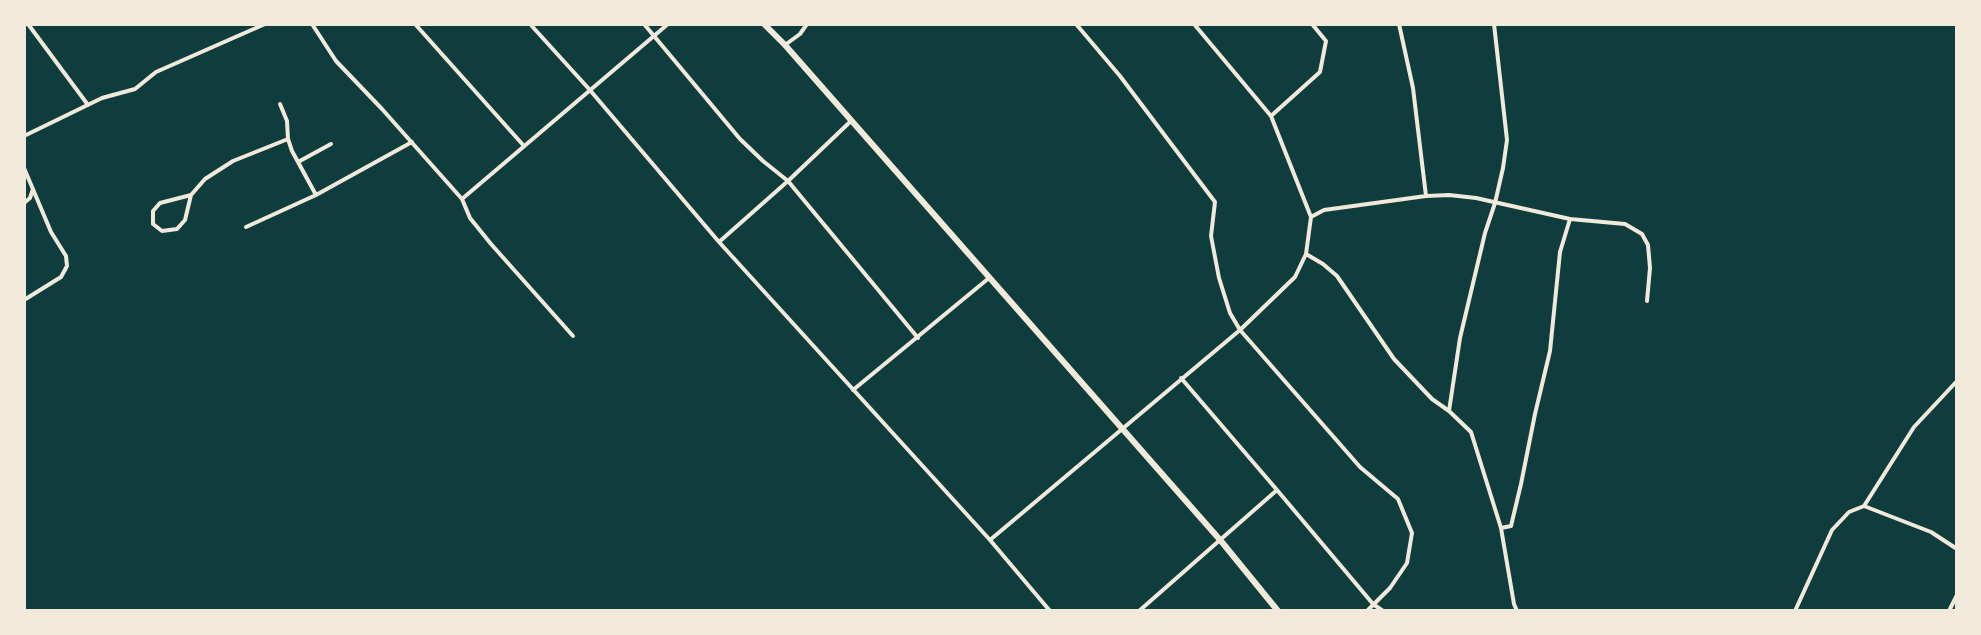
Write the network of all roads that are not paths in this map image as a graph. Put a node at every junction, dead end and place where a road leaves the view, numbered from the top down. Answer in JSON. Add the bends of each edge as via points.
{"nodes":[{"id":1,"x":28,"y":24,"type":"edge"},
{"id":2,"x":265,"y":24,"type":"edge"},
{"id":3,"x":312,"y":24,"type":"edge"},
{"id":4,"x":415,"y":24,"type":"edge"},
{"id":5,"x":530,"y":24,"type":"edge"},
{"id":6,"x":644,"y":24,"type":"edge"},
{"id":7,"x":668,"y":24,"type":"edge"},
{"id":8,"x":764,"y":24,"type":"edge"},
{"id":9,"x":807,"y":24,"type":"edge"},
{"id":10,"x":1076,"y":24,"type":"edge"},
{"id":11,"x":1194,"y":24,"type":"edge"},
{"id":12,"x":1312,"y":24,"type":"edge"},
{"id":13,"x":1399,"y":24,"type":"edge"},
{"id":14,"x":1494,"y":24,"type":"edge"},
{"id":15,"x":653,"y":35,"type":"junction"},
{"id":16,"x":786,"y":45,"type":"junction"},
{"id":17,"x":589,"y":89,"type":"junction"},
{"id":18,"x":280,"y":104,"type":"dead end"},
{"id":19,"x":88,"y":105,"type":"junction"},
{"id":20,"x":1271,"y":116,"type":"junction"},
{"id":21,"x":851,"y":121,"type":"junction"},
{"id":22,"x":24,"y":136,"type":"edge"},
{"id":23,"x":288,"y":139,"type":"junction"},
{"id":24,"x":412,"y":142,"type":"junction"},
{"id":25,"x":331,"y":144,"type":"dead end"},
{"id":26,"x":524,"y":146,"type":"junction"},
{"id":27,"x":298,"y":162,"type":"junction"},
{"id":28,"x":24,"y":168,"type":"edge"},
{"id":29,"x":788,"y":181,"type":"junction"},
{"id":30,"x":33,"y":187,"type":"junction"},
{"id":31,"x":191,"y":195,"type":"junction"},
{"id":32,"x":316,"y":195,"type":"junction"},
{"id":33,"x":1426,"y":196,"type":"junction"},
{"id":34,"x":462,"y":199,"type":"junction"},
{"id":35,"x":24,"y":203,"type":"edge"},
{"id":36,"x":1495,"y":203,"type":"junction"},
{"id":37,"x":1311,"y":217,"type":"junction"},
{"id":38,"x":1570,"y":219,"type":"junction"},
{"id":39,"x":246,"y":227,"type":"dead end"},
{"id":40,"x":719,"y":242,"type":"junction"},
{"id":41,"x":1306,"y":254,"type":"junction"},
{"id":42,"x":990,"y":278,"type":"junction"},
{"id":43,"x":24,"y":300,"type":"edge"},
{"id":44,"x":1647,"y":301,"type":"dead end"},
{"id":45,"x":1240,"y":330,"type":"junction"},
{"id":46,"x":573,"y":336,"type":"dead end"},
{"id":47,"x":918,"y":338,"type":"junction"},
{"id":48,"x":1181,"y":378,"type":"junction"},
{"id":49,"x":1957,"y":381,"type":"edge"},
{"id":50,"x":853,"y":390,"type":"junction"},
{"id":51,"x":1449,"y":411,"type":"junction"},
{"id":52,"x":1122,"y":429,"type":"junction"},
{"id":53,"x":1278,"y":489,"type":"junction"},
{"id":54,"x":1864,"y":506,"type":"junction"},
{"id":55,"x":1501,"y":528,"type":"junction"},
{"id":56,"x":990,"y":540,"type":"junction"},
{"id":57,"x":1221,"y":541,"type":"junction"},
{"id":58,"x":1957,"y":549,"type":"edge"},
{"id":59,"x":1957,"y":595,"type":"edge"},
{"id":60,"x":1373,"y":604,"type":"junction"},
{"id":61,"x":1050,"y":611,"type":"edge"},
{"id":62,"x":1139,"y":611,"type":"edge"},
{"id":63,"x":1278,"y":611,"type":"edge"},
{"id":64,"x":1367,"y":611,"type":"edge"},
{"id":65,"x":1383,"y":611,"type":"edge"},
{"id":66,"x":1517,"y":611,"type":"edge"},
{"id":67,"x":1795,"y":611,"type":"edge"},
{"id":68,"x":1949,"y":611,"type":"edge"}],
"edges":[{"from":1,"to":19,"type":"street"},
{"from":2,"to":19,"type":"street","via":[[156,72],[135,89]]},
{"from":3,"to":24,"type":"street","via":[[336,62]]},
{"from":4,"to":26,"type":"street"},
{"from":5,"to":17,"type":"street"},
{"from":6,"to":15,"type":"street"},
{"from":7,"to":15,"type":"street"},
{"from":8,"to":16,"type":"highway"},
{"from":9,"to":16,"type":"street"},
{"from":10,"to":45,"type":"street","via":[[1215,202],[1211,236],[1230,313]]},
{"from":11,"to":20,"type":"street"},
{"from":12,"to":20,"type":"street","via":[[1326,41],[1320,72]]},
{"from":13,"to":33,"type":"street","via":[[1413,88]]},
{"from":14,"to":36,"type":"street","via":[[1507,140]]},
{"from":15,"to":17,"type":"street"},
{"from":15,"to":29,"type":"street","via":[[740,139]]},
{"from":16,"to":21,"type":"highway"},
{"from":17,"to":26,"type":"street"},
{"from":17,"to":40,"type":"street"},
{"from":18,"to":23,"type":"street","via":[[287,121]]},
{"from":19,"to":22,"type":"street"},
{"from":20,"to":37,"type":"street"},
{"from":21,"to":29,"type":"street"},
{"from":21,"to":42,"type":"highway"},
{"from":23,"to":27,"type":"street"},
{"from":23,"to":31,"type":"street","via":[[233,161],[205,178]]},
{"from":24,"to":32,"type":"street"},
{"from":24,"to":34,"type":"street"},
{"from":25,"to":27,"type":"street"},
{"from":26,"to":34,"type":"street"},
{"from":27,"to":32,"type":"street"},
{"from":28,"to":30,"type":"street"},
{"from":29,"to":40,"type":"street"},
{"from":29,"to":47,"type":"street"},
{"from":30,"to":35,"type":"street"},
{"from":30,"to":43,"type":"street","via":[[51,232],[66,256],[67,266],[61,277]]},
{"from":31,"to":31,"type":"street","via":[[185,220],[177,229],[162,231],[153,224],[153,212],[160,203]]},
{"from":32,"to":39,"type":"street"},
{"from":33,"to":36,"type":"street","via":[[1449,195]]},
{"from":33,"to":37,"type":"street","via":[[1340,206]]},
{"from":34,"to":46,"type":"street","via":[[470,218],[491,244]]},
{"from":36,"to":38,"type":"street"},
{"from":36,"to":51,"type":"street","via":[[1461,338]]},
{"from":37,"to":41,"type":"street"},
{"from":38,"to":44,"type":"street","via":[[1625,224],[1642,234],[1649,256]]},
{"from":38,"to":55,"type":"street","via":[[1560,252],[1550,351],[1521,484],[1511,526]]},
{"from":40,"to":50,"type":"street"},
{"from":41,"to":45,"type":"street","via":[[1295,277]]},
{"from":41,"to":51,"type":"street","via":[[1337,276],[1394,359]]},
{"from":42,"to":47,"type":"street"},
{"from":42,"to":52,"type":"highway"},
{"from":45,"to":48,"type":"street"},
{"from":45,"to":60,"type":"street","via":[[1360,467],[1398,499],[1413,532],[1407,563]]},
{"from":47,"to":50,"type":"street"},
{"from":48,"to":52,"type":"street"},
{"from":48,"to":53,"type":"street"},
{"from":49,"to":54,"type":"street","via":[[1914,427]]},
{"from":50,"to":56,"type":"street"},
{"from":51,"to":55,"type":"street","via":[[1471,432]]},
{"from":52,"to":56,"type":"street"},
{"from":52,"to":57,"type":"highway"},
{"from":53,"to":57,"type":"street"},
{"from":53,"to":60,"type":"street"},
{"from":54,"to":58,"type":"street","via":[[1931,532]]},
{"from":54,"to":67,"type":"street","via":[[1849,512],[1832,530]]},
{"from":55,"to":66,"type":"street"},
{"from":56,"to":61,"type":"street"},
{"from":57,"to":62,"type":"street"},
{"from":57,"to":63,"type":"highway"},
{"from":59,"to":68,"type":"street"},
{"from":60,"to":64,"type":"street"},
{"from":60,"to":65,"type":"street"}]}
